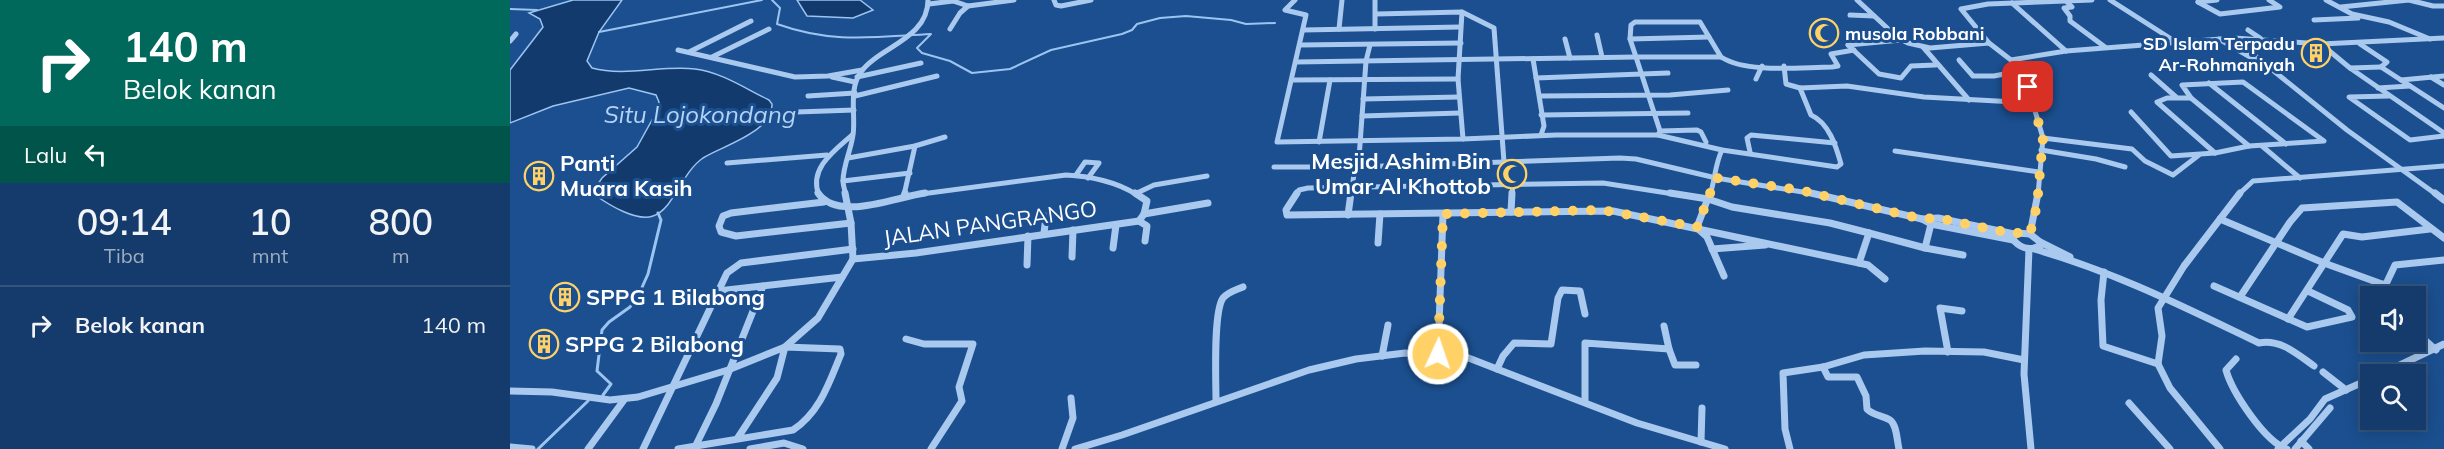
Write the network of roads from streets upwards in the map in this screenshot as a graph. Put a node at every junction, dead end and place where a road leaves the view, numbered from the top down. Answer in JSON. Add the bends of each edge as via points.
{"nodes":[{"id":1,"x":1014,"y":0,"type":"edge"},
{"id":2,"x":1054,"y":0,"type":"edge"},
{"id":3,"x":1091,"y":0,"type":"edge"},
{"id":4,"x":1295,"y":0,"type":"edge"},
{"id":5,"x":1342,"y":0,"type":"edge"},
{"id":6,"x":1375,"y":0,"type":"edge"},
{"id":7,"x":1857,"y":0,"type":"edge"},
{"id":8,"x":2092,"y":0,"type":"edge"},
{"id":9,"x":2110,"y":0,"type":"edge"},
{"id":10,"x":2217,"y":0,"type":"edge"},
{"id":11,"x":2269,"y":0,"type":"edge"},
{"id":12,"x":2326,"y":0,"type":"edge"},
{"id":13,"x":958,"y":1,"type":"edge"},
{"id":14,"x":2066,"y":1,"type":"edge"},
{"id":15,"x":2196,"y":1,"type":"edge"},
{"id":16,"x":928,"y":2,"type":"edge"},
{"id":17,"x":991,"y":2,"type":"edge"},
{"id":18,"x":1988,"y":2,"type":"edge"},
{"id":19,"x":2013,"y":3,"type":"junction"},
{"id":20,"x":968,"y":6,"type":"junction"},
{"id":21,"x":2444,"y":6,"type":"edge"},
{"id":22,"x":2340,"y":7,"type":"junction"},
{"id":23,"x":1462,"y":12,"type":"junction"},
{"id":24,"x":1376,"y":14,"type":"junction"},
{"id":25,"x":1850,"y":15,"type":"dead end"},
{"id":26,"x":1875,"y":16,"type":"junction"},
{"id":27,"x":2364,"y":18,"type":"junction"},
{"id":28,"x":751,"y":21,"type":"dead end"},
{"id":29,"x":2314,"y":21,"type":"dead end"},
{"id":30,"x":1460,"y":27,"type":"junction"},
{"id":31,"x":769,"y":29,"type":"dead end"},
{"id":32,"x":950,"y":29,"type":"dead end"},
{"id":33,"x":1339,"y":29,"type":"junction"},
{"id":34,"x":1375,"y":29,"type":"junction"},
{"id":35,"x":1303,"y":30,"type":"junction"},
{"id":36,"x":2248,"y":30,"type":"dead end"},
{"id":37,"x":516,"y":34,"type":"dead end"},
{"id":38,"x":1597,"y":35,"type":"dead end"},
{"id":39,"x":1709,"y":37,"type":"junction"},
{"id":40,"x":2234,"y":38,"type":"junction"},
{"id":41,"x":2444,"y":38,"type":"edge"},
{"id":42,"x":1565,"y":39,"type":"dead end"},
{"id":43,"x":1630,"y":39,"type":"junction"},
{"id":44,"x":2219,"y":39,"type":"junction"},
{"id":45,"x":2261,"y":39,"type":"junction"},
{"id":46,"x":2430,"y":39,"type":"junction"},
{"id":47,"x":1901,"y":40,"type":"junction"},
{"id":48,"x":510,"y":41,"type":"edge"},
{"id":49,"x":2176,"y":42,"type":"junction"},
{"id":50,"x":1461,"y":43,"type":"junction"},
{"id":51,"x":1989,"y":43,"type":"junction"},
{"id":52,"x":2359,"y":43,"type":"junction"},
{"id":53,"x":2321,"y":44,"type":"junction"},
{"id":54,"x":1300,"y":45,"type":"junction"},
{"id":55,"x":1370,"y":45,"type":"junction"},
{"id":56,"x":1923,"y":47,"type":"junction"},
{"id":57,"x":2106,"y":47,"type":"junction"},
{"id":58,"x":678,"y":50,"type":"dead end"},
{"id":59,"x":1854,"y":50,"type":"junction"},
{"id":60,"x":2066,"y":51,"type":"junction"},
{"id":61,"x":689,"y":53,"type":"junction"},
{"id":62,"x":712,"y":57,"type":"junction"},
{"id":63,"x":1602,"y":57,"type":"junction"},
{"id":64,"x":1637,"y":57,"type":"junction"},
{"id":65,"x":1721,"y":57,"type":"junction"},
{"id":66,"x":1496,"y":58,"type":"junction"},
{"id":67,"x":1570,"y":58,"type":"junction"},
{"id":68,"x":1533,"y":59,"type":"junction"},
{"id":69,"x":1458,"y":60,"type":"junction"},
{"id":70,"x":1959,"y":60,"type":"dead end"},
{"id":71,"x":2011,"y":60,"type":"junction"},
{"id":72,"x":1366,"y":61,"type":"junction"},
{"id":73,"x":1296,"y":62,"type":"junction"},
{"id":74,"x":921,"y":63,"type":"dead end"},
{"id":75,"x":1935,"y":65,"type":"junction"},
{"id":76,"x":1762,"y":66,"type":"junction"},
{"id":77,"x":1784,"y":66,"type":"junction"},
{"id":78,"x":2380,"y":67,"type":"junction"},
{"id":79,"x":2270,"y":68,"type":"junction"},
{"id":80,"x":2350,"y":68,"type":"junction"},
{"id":81,"x":862,"y":70,"type":"junction"},
{"id":82,"x":2020,"y":71,"type":"junction"},
{"id":83,"x":1668,"y":73,"type":"dead end"},
{"id":84,"x":1642,"y":74,"type":"junction"},
{"id":85,"x":2151,"y":75,"type":"dead end"},
{"id":86,"x":828,"y":76,"type":"junction"},
{"id":87,"x":937,"y":76,"type":"dead end"},
{"id":88,"x":2444,"y":76,"type":"edge"},
{"id":89,"x":2431,"y":77,"type":"junction"},
{"id":90,"x":1536,"y":78,"type":"junction"},
{"id":91,"x":1458,"y":79,"type":"junction"},
{"id":92,"x":1756,"y":79,"type":"dead end"},
{"id":93,"x":856,"y":80,"type":"junction"},
{"id":94,"x":1292,"y":80,"type":"junction"},
{"id":95,"x":1329,"y":80,"type":"junction"},
{"id":96,"x":1365,"y":80,"type":"junction"},
{"id":97,"x":2400,"y":80,"type":"junction"},
{"id":98,"x":2208,"y":83,"type":"junction"},
{"id":99,"x":2444,"y":85,"type":"edge"},
{"id":100,"x":2410,"y":86,"type":"junction"},
{"id":101,"x":1800,"y":88,"type":"junction"},
{"id":102,"x":2377,"y":88,"type":"junction"},
{"id":103,"x":1728,"y":90,"type":"dead end"},
{"id":104,"x":1648,"y":94,"type":"junction"},
{"id":105,"x":855,"y":95,"type":"junction"},
{"id":106,"x":808,"y":96,"type":"dead end"},
{"id":107,"x":1539,"y":96,"type":"junction"},
{"id":108,"x":2389,"y":96,"type":"junction"},
{"id":109,"x":1459,"y":97,"type":"junction"},
{"id":110,"x":2176,"y":97,"type":"junction"},
{"id":111,"x":2191,"y":98,"type":"junction"},
{"id":112,"x":1364,"y":99,"type":"junction"},
{"id":113,"x":1969,"y":100,"type":"junction"},
{"id":114,"x":2033,"y":103,"type":"junction"},
{"id":115,"x":2444,"y":108,"type":"edge"},
{"id":116,"x":854,"y":110,"type":"junction"},
{"id":117,"x":797,"y":112,"type":"dead end"},
{"id":118,"x":2131,"y":112,"type":"dead end"},
{"id":119,"x":1460,"y":113,"type":"junction"},
{"id":120,"x":1688,"y":113,"type":"dead end"},
{"id":121,"x":1654,"y":114,"type":"junction"},
{"id":122,"x":1541,"y":115,"type":"junction"},
{"id":123,"x":1362,"y":116,"type":"junction"},
{"id":124,"x":1659,"y":133,"type":"junction"},
{"id":125,"x":2444,"y":134,"type":"edge"},
{"id":126,"x":853,"y":135,"type":"junction"},
{"id":127,"x":1541,"y":135,"type":"junction"},
{"id":128,"x":945,"y":137,"type":"dead end"},
{"id":129,"x":1502,"y":137,"type":"junction"},
{"id":130,"x":2043,"y":138,"type":"junction"},
{"id":131,"x":1463,"y":139,"type":"junction"},
{"id":132,"x":1359,"y":141,"type":"junction"},
{"id":133,"x":1319,"y":142,"type":"junction"},
{"id":134,"x":1706,"y":142,"type":"junction"},
{"id":135,"x":1835,"y":143,"type":"junction"},
{"id":136,"x":2286,"y":144,"type":"junction"},
{"id":137,"x":915,"y":146,"type":"junction"},
{"id":138,"x":2249,"y":146,"type":"junction"},
{"id":139,"x":2262,"y":146,"type":"junction"},
{"id":140,"x":1722,"y":150,"type":"junction"},
{"id":141,"x":2041,"y":150,"type":"junction"},
{"id":142,"x":1895,"y":151,"type":"dead end"},
{"id":143,"x":1750,"y":152,"type":"junction"},
{"id":144,"x":2215,"y":153,"type":"junction"},
{"id":145,"x":2199,"y":154,"type":"junction"},
{"id":146,"x":827,"y":155,"type":"junction"},
{"id":147,"x":848,"y":158,"type":"junction"},
{"id":148,"x":1504,"y":162,"type":"junction"},
{"id":149,"x":727,"y":163,"type":"dead end"},
{"id":150,"x":2444,"y":166,"type":"edge"},
{"id":151,"x":1274,"y":167,"type":"dead end"},
{"id":152,"x":1354,"y":167,"type":"junction"},
{"id":153,"x":2125,"y":167,"type":"dead end"},
{"id":154,"x":2402,"y":170,"type":"junction"},
{"id":155,"x":2039,"y":171,"type":"junction"},
{"id":156,"x":910,"y":173,"type":"junction"},
{"id":157,"x":1076,"y":175,"type":"junction"},
{"id":158,"x":1207,"y":176,"type":"dead end"},
{"id":159,"x":1088,"y":178,"type":"junction"},
{"id":160,"x":1716,"y":178,"type":"junction"},
{"id":161,"x":2301,"y":178,"type":"junction"},
{"id":162,"x":843,"y":181,"type":"junction"},
{"id":163,"x":1512,"y":185,"type":"junction"},
{"id":164,"x":1353,"y":188,"type":"junction"},
{"id":165,"x":1137,"y":193,"type":"junction"},
{"id":166,"x":904,"y":196,"type":"junction"},
{"id":167,"x":1708,"y":199,"type":"junction"},
{"id":168,"x":2444,"y":200,"type":"edge"},
{"id":169,"x":824,"y":202,"type":"junction"},
{"id":170,"x":1208,"y":203,"type":"dead end"},
{"id":171,"x":848,"y":209,"type":"junction"},
{"id":172,"x":1511,"y":212,"type":"junction"},
{"id":173,"x":1144,"y":214,"type":"junction"},
{"id":174,"x":1380,"y":214,"type":"junction"},
{"id":175,"x":1443,"y":214,"type":"junction"},
{"id":176,"x":1348,"y":215,"type":"junction"},
{"id":177,"x":1046,"y":216,"type":"dead end"},
{"id":178,"x":1922,"y":219,"type":"junction"},
{"id":179,"x":2220,"y":219,"type":"junction"},
{"id":180,"x":1135,"y":221,"type":"junction"},
{"id":181,"x":851,"y":223,"type":"junction"},
{"id":182,"x":1931,"y":224,"type":"junction"},
{"id":183,"x":1116,"y":225,"type":"junction"},
{"id":184,"x":1697,"y":227,"type":"junction"},
{"id":185,"x":1073,"y":230,"type":"junction"},
{"id":186,"x":2433,"y":230,"type":"junction"},
{"id":187,"x":1044,"y":233,"type":"junction"},
{"id":188,"x":1869,"y":233,"type":"junction"},
{"id":189,"x":2030,"y":234,"type":"junction"},
{"id":190,"x":1028,"y":236,"type":"junction"},
{"id":191,"x":2444,"y":236,"type":"edge"},
{"id":192,"x":2013,"y":237,"type":"junction"},
{"id":193,"x":1145,"y":241,"type":"dead end"},
{"id":194,"x":2040,"y":242,"type":"junction"},
{"id":195,"x":2276,"y":242,"type":"junction"},
{"id":196,"x":1378,"y":243,"type":"dead end"},
{"id":197,"x":1773,"y":244,"type":"junction"},
{"id":198,"x":1113,"y":248,"type":"dead end"},
{"id":199,"x":1925,"y":248,"type":"junction"},
{"id":200,"x":853,"y":249,"type":"junction"},
{"id":201,"x":1712,"y":249,"type":"junction"},
{"id":202,"x":2032,"y":249,"type":"junction"},
{"id":203,"x":1964,"y":255,"type":"dead end"},
{"id":204,"x":1072,"y":257,"type":"dead end"},
{"id":205,"x":854,"y":259,"type":"junction"},
{"id":206,"x":2444,"y":260,"type":"edge"},
{"id":207,"x":2076,"y":261,"type":"junction"},
{"id":208,"x":1859,"y":263,"type":"junction"},
{"id":209,"x":2324,"y":263,"type":"junction"},
{"id":210,"x":1027,"y":265,"type":"dead end"},
{"id":211,"x":2104,"y":272,"type":"junction"},
{"id":212,"x":1724,"y":276,"type":"dead end"},
{"id":213,"x":842,"y":277,"type":"junction"},
{"id":214,"x":1885,"y":279,"type":"dead end"},
{"id":215,"x":763,"y":286,"type":"junction"},
{"id":216,"x":2214,"y":286,"type":"dead end"},
{"id":217,"x":1243,"y":287,"type":"dead end"},
{"id":218,"x":718,"y":291,"type":"junction"},
{"id":219,"x":2308,"y":291,"type":"junction"},
{"id":220,"x":2163,"y":297,"type":"junction"},
{"id":221,"x":2240,"y":297,"type":"junction"},
{"id":222,"x":1962,"y":311,"type":"dead end"},
{"id":223,"x":1585,"y":314,"type":"dead end"},
{"id":224,"x":2288,"y":319,"type":"junction"},
{"id":225,"x":1388,"y":325,"type":"dead end"},
{"id":226,"x":1664,"y":326,"type":"dead end"},
{"id":227,"x":906,"y":339,"type":"dead end"},
{"id":228,"x":2426,"y":341,"type":"edge"},
{"id":229,"x":2444,"y":344,"type":"edge"},
{"id":230,"x":785,"y":347,"type":"junction"},
{"id":231,"x":1669,"y":349,"type":"junction"},
{"id":232,"x":2436,"y":350,"type":"junction"},
{"id":233,"x":1948,"y":352,"type":"junction"},
{"id":234,"x":1438,"y":354,"type":"junction"},
{"id":235,"x":1382,"y":356,"type":"junction"},
{"id":236,"x":2236,"y":359,"type":"dead end"},
{"id":237,"x":2024,"y":360,"type":"junction"},
{"id":238,"x":2158,"y":364,"type":"junction"},
{"id":239,"x":2404,"y":364,"type":"edge"},
{"id":240,"x":1696,"y":365,"type":"dead end"},
{"id":241,"x":2314,"y":366,"type":"dead end"},
{"id":242,"x":1823,"y":368,"type":"junction"},
{"id":243,"x":1497,"y":369,"type":"junction"},
{"id":244,"x":728,"y":370,"type":"junction"},
{"id":245,"x":2323,"y":372,"type":"dead end"},
{"id":246,"x":2360,"y":384,"type":"edge"},
{"id":247,"x":674,"y":387,"type":"junction"},
{"id":248,"x":2346,"y":390,"type":"junction"},
{"id":249,"x":510,"y":391,"type":"edge"},
{"id":250,"x":1071,"y":398,"type":"dead end"},
{"id":251,"x":624,"y":400,"type":"junction"},
{"id":252,"x":1585,"y":400,"type":"junction"},
{"id":253,"x":1216,"y":401,"type":"junction"},
{"id":254,"x":2129,"y":403,"type":"dead end"},
{"id":255,"x":1702,"y":408,"type":"dead end"},
{"id":256,"x":2330,"y":408,"type":"dead end"},
{"id":257,"x":737,"y":439,"type":"junction"},
{"id":258,"x":2301,"y":441,"type":"junction"},
{"id":259,"x":1701,"y":442,"type":"junction"},
{"id":260,"x":696,"y":445,"type":"junction"},
{"id":261,"x":510,"y":447,"type":"edge"},
{"id":262,"x":2282,"y":448,"type":"edge"},
{"id":263,"x":532,"y":449,"type":"edge"},
{"id":264,"x":588,"y":449,"type":"edge"},
{"id":265,"x":643,"y":449,"type":"edge"},
{"id":266,"x":678,"y":449,"type":"edge"},
{"id":267,"x":750,"y":449,"type":"edge"},
{"id":268,"x":803,"y":449,"type":"edge"},
{"id":269,"x":932,"y":449,"type":"edge"},
{"id":270,"x":1062,"y":449,"type":"edge"},
{"id":271,"x":1075,"y":449,"type":"edge"},
{"id":272,"x":1725,"y":449,"type":"edge"},
{"id":273,"x":1790,"y":449,"type":"edge"},
{"id":274,"x":1899,"y":449,"type":"edge"},
{"id":275,"x":2031,"y":449,"type":"edge"},
{"id":276,"x":2170,"y":449,"type":"edge"},
{"id":277,"x":2220,"y":449,"type":"edge"},
{"id":278,"x":2295,"y":449,"type":"edge"},
{"id":279,"x":2309,"y":449,"type":"edge"}],
"edges":[{"from":1,"to":17,"type":"street"},
{"from":2,"to":3,"type":"street","via":[[1061,6]]},
{"from":4,"to":35,"type":"street","via":[[1285,10],[1305,14]]},
{"from":5,"to":33,"type":"street"},
{"from":6,"to":24,"type":"street"},
{"from":7,"to":26,"type":"street"},
{"from":8,"to":14,"type":"street"},
{"from":9,"to":49,"type":"street"},
{"from":10,"to":15,"type":"street"},
{"from":11,"to":15,"type":"street","via":[[2280,7],[2223,14]]},
{"from":12,"to":22,"type":"street"},
{"from":13,"to":16,"type":"street"},
{"from":13,"to":20,"type":"street"},
{"from":14,"to":19,"type":"street"},
{"from":14,"to":57,"type":"street","via":[[2072,7],[2064,8],[2070,21]]},
{"from":16,"to":81,"type":"street","via":[[928,10],[907,38]]},
{"from":17,"to":20,"type":"street"},
{"from":18,"to":19,"type":"street"},
{"from":18,"to":51,"type":"street","via":[[1960,11]]},
{"from":19,"to":60,"type":"street"},
{"from":20,"to":32,"type":"street"},
{"from":21,"to":22,"type":"street","via":[[2409,0]]},
{"from":22,"to":27,"type":"street"},
{"from":23,"to":24,"type":"street"},
{"from":23,"to":30,"type":"street"},
{"from":23,"to":66,"type":"street","via":[[1494,28]]},
{"from":24,"to":34,"type":"street"},
{"from":25,"to":26,"type":"street"},
{"from":26,"to":47,"type":"street"},
{"from":27,"to":29,"type":"street"},
{"from":27,"to":46,"type":"street","via":[[2389,22]]},
{"from":28,"to":61,"type":"street"},
{"from":30,"to":34,"type":"street"},
{"from":30,"to":50,"type":"street"},
{"from":31,"to":62,"type":"street"},
{"from":33,"to":34,"type":"street"},
{"from":33,"to":35,"type":"street"},
{"from":35,"to":54,"type":"street"},
{"from":36,"to":45,"type":"street"},
{"from":37,"to":48,"type":"street"},
{"from":38,"to":63,"type":"street"},
{"from":39,"to":43,"type":"street"},
{"from":39,"to":43,"type":"street","via":[[1700,22],[1640,22],[1631,26]]},
{"from":39,"to":65,"type":"street"},
{"from":40,"to":44,"type":"street"},
{"from":40,"to":45,"type":"street"},
{"from":40,"to":79,"type":"street"},
{"from":41,"to":46,"type":"street"},
{"from":42,"to":67,"type":"street"},
{"from":43,"to":64,"type":"street"},
{"from":44,"to":49,"type":"street"},
{"from":44,"to":79,"type":"street"},
{"from":45,"to":53,"type":"street"},
{"from":46,"to":52,"type":"street"},
{"from":47,"to":56,"type":"street"},
{"from":47,"to":59,"type":"street","via":[[1848,45]]},
{"from":49,"to":57,"type":"street"},
{"from":50,"to":55,"type":"street"},
{"from":50,"to":69,"type":"street"},
{"from":51,"to":56,"type":"street"},
{"from":51,"to":71,"type":"street"},
{"from":52,"to":53,"type":"street"},
{"from":52,"to":78,"type":"street","via":[[2387,62]]},
{"from":53,"to":80,"type":"street"},
{"from":54,"to":55,"type":"street"},
{"from":54,"to":73,"type":"street"},
{"from":55,"to":72,"type":"street"},
{"from":56,"to":75,"type":"street"},
{"from":57,"to":60,"type":"street"},
{"from":58,"to":61,"type":"street"},
{"from":59,"to":75,"type":"street","via":[[1885,76],[1901,78],[1911,66]]},
{"from":59,"to":77,"type":"street","via":[[1831,54],[1838,66]]},
{"from":60,"to":71,"type":"street"},
{"from":61,"to":62,"type":"street"},
{"from":62,"to":86,"type":"street","via":[[775,74]]},
{"from":63,"to":64,"type":"street"},
{"from":63,"to":67,"type":"street"},
{"from":64,"to":65,"type":"street"},
{"from":64,"to":84,"type":"street"},
{"from":65,"to":76,"type":"street","via":[[1735,65]]},
{"from":66,"to":68,"type":"street"},
{"from":66,"to":69,"type":"street"},
{"from":66,"to":129,"type":"street"},
{"from":67,"to":68,"type":"street"},
{"from":68,"to":90,"type":"street"},
{"from":69,"to":72,"type":"street"},
{"from":69,"to":91,"type":"street"},
{"from":70,"to":82,"type":"street","via":[[1973,76]]},
{"from":71,"to":82,"type":"street"},
{"from":72,"to":73,"type":"street"},
{"from":72,"to":96,"type":"street"},
{"from":73,"to":94,"type":"street"},
{"from":74,"to":93,"type":"street"},
{"from":75,"to":113,"type":"street"},
{"from":76,"to":77,"type":"street"},
{"from":76,"to":92,"type":"street"},
{"from":77,"to":101,"type":"street","via":[[1786,84]]},
{"from":78,"to":80,"type":"street"},
{"from":78,"to":97,"type":"street"},
{"from":79,"to":154,"type":"street"},
{"from":80,"to":102,"type":"street"},
{"from":81,"to":86,"type":"street"},
{"from":81,"to":93,"type":"street"},
{"from":82,"to":114,"type":"street"},
{"from":83,"to":84,"type":"street"},
{"from":84,"to":90,"type":"street"},
{"from":84,"to":104,"type":"street"},
{"from":85,"to":110,"type":"street"},
{"from":86,"to":93,"type":"street"},
{"from":87,"to":105,"type":"street"},
{"from":88,"to":89,"type":"street"},
{"from":89,"to":97,"type":"street"},
{"from":89,"to":99,"type":"street"},
{"from":90,"to":107,"type":"street"},
{"from":91,"to":96,"type":"street"},
{"from":91,"to":109,"type":"street"},
{"from":93,"to":105,"type":"street"},
{"from":94,"to":95,"type":"street"},
{"from":94,"to":133,"type":"street","via":[[1277,142]]},
{"from":95,"to":96,"type":"street"},
{"from":95,"to":133,"type":"street"},
{"from":96,"to":112,"type":"street"},
{"from":97,"to":100,"type":"street"},
{"from":98,"to":111,"type":"street","via":[[2182,85]]},
{"from":98,"to":136,"type":"street"},
{"from":98,"to":136,"type":"street","via":[[2248,85],[2324,141]]},
{"from":100,"to":102,"type":"street"},
{"from":100,"to":115,"type":"street"},
{"from":101,"to":113,"type":"street","via":[[1847,86]]},
{"from":101,"to":135,"type":"street","via":[[1811,115],[1820,119]]},
{"from":102,"to":108,"type":"street"},
{"from":103,"to":104,"type":"street"},
{"from":104,"to":107,"type":"street"},
{"from":104,"to":121,"type":"street"},
{"from":105,"to":106,"type":"street"},
{"from":105,"to":116,"type":"street"},
{"from":107,"to":122,"type":"street"},
{"from":108,"to":125,"type":"street"},
{"from":108,"to":125,"type":"street","via":[[2349,97],[2410,140]]},
{"from":109,"to":112,"type":"street"},
{"from":109,"to":119,"type":"street"},
{"from":110,"to":111,"type":"street"},
{"from":110,"to":144,"type":"street","via":[[2157,102]]},
{"from":111,"to":138,"type":"street"},
{"from":112,"to":123,"type":"street"},
{"from":113,"to":114,"type":"street"},
{"from":114,"to":130,"type":"street"},
{"from":116,"to":117,"type":"street"},
{"from":116,"to":126,"type":"street"},
{"from":118,"to":145,"type":"street","via":[[2171,156]]},
{"from":119,"to":123,"type":"street"},
{"from":119,"to":131,"type":"street"},
{"from":120,"to":121,"type":"street"},
{"from":121,"to":122,"type":"street"},
{"from":121,"to":124,"type":"street"},
{"from":122,"to":127,"type":"street"},
{"from":123,"to":132,"type":"street"},
{"from":124,"to":127,"type":"street"},
{"from":124,"to":134,"type":"street","via":[[1668,139]]},
{"from":124,"to":134,"type":"street","via":[[1697,130]]},
{"from":126,"to":146,"type":"street"},
{"from":126,"to":147,"type":"street"},
{"from":127,"to":129,"type":"street"},
{"from":128,"to":137,"type":"street"},
{"from":129,"to":131,"type":"street"},
{"from":129,"to":148,"type":"street"},
{"from":130,"to":141,"type":"street"},
{"from":130,"to":145,"type":"street","via":[[2132,149],[2145,161],[2174,176]]},
{"from":131,"to":132,"type":"street"},
{"from":132,"to":133,"type":"street"},
{"from":132,"to":152,"type":"street","via":[[1359,158]]},
{"from":134,"to":140,"type":"street"},
{"from":135,"to":143,"type":"street","via":[[1751,135],[1747,138]]},
{"from":135,"to":143,"type":"street","via":[[1841,164],[1837,166]]},
{"from":136,"to":139,"type":"street"},
{"from":137,"to":147,"type":"street"},
{"from":137,"to":156,"type":"street"},
{"from":138,"to":139,"type":"street"},
{"from":138,"to":144,"type":"street"},
{"from":139,"to":161,"type":"street"},
{"from":140,"to":143,"type":"street"},
{"from":140,"to":160,"type":"street"},
{"from":141,"to":153,"type":"street"},
{"from":141,"to":155,"type":"street"},
{"from":142,"to":155,"type":"street"},
{"from":144,"to":145,"type":"street"},
{"from":146,"to":149,"type":"street"},
{"from":146,"to":169,"type":"street","via":[[819,167],[817,182],[817,192]]},
{"from":147,"to":162,"type":"street"},
{"from":148,"to":152,"type":"street"},
{"from":148,"to":160,"type":"street","via":[[1620,158]]},
{"from":150,"to":154,"type":"street"},
{"from":151,"to":152,"type":"street"},
{"from":152,"to":164,"type":"street"},
{"from":154,"to":161,"type":"street"},
{"from":154,"to":168,"type":"street"},
{"from":155,"to":189,"type":"street"},
{"from":156,"to":162,"type":"street"},
{"from":156,"to":166,"type":"street"},
{"from":157,"to":159,"type":"street","name":"JALAN PANGRANGO"},
{"from":157,"to":159,"type":"street","via":[[1085,162],[1099,163]]},
{"from":157,"to":166,"type":"street","name":"JALAN PANGRANGO"},
{"from":158,"to":165,"type":"street","via":[[1165,183]]},
{"from":159,"to":165,"type":"street","name":"JALAN PANGRANGO"},
{"from":160,"to":167,"type":"street"},
{"from":160,"to":178,"type":"street","via":[[1835,197]]},
{"from":161,"to":179,"type":"street","via":[[2253,181]]},
{"from":162,"to":171,"type":"street"},
{"from":163,"to":164,"type":"street"},
{"from":163,"to":167,"type":"street","via":[[1603,183]]},
{"from":163,"to":172,"type":"street"},
{"from":164,"to":176,"type":"street"},
{"from":164,"to":176,"type":"street","via":[[1299,190],[1286,210],[1287,215],[1294,216]]},
{"from":165,"to":173,"type":"street","via":[[1147,201]]},
{"from":166,"to":171,"type":"street","name":"JALAN PANGRANGO"},
{"from":167,"to":184,"type":"street"},
{"from":167,"to":188,"type":"street"},
{"from":169,"to":171,"type":"street"},
{"from":169,"to":181,"type":"street","via":[[730,213],[723,216],[718,226],[721,232],[736,236]]},
{"from":170,"to":173,"type":"street"},
{"from":171,"to":181,"type":"street"},
{"from":172,"to":175,"type":"street"},
{"from":172,"to":184,"type":"street","via":[[1613,211]]},
{"from":173,"to":180,"type":"street"},
{"from":174,"to":175,"type":"street"},
{"from":174,"to":176,"type":"street"},
{"from":174,"to":196,"type":"street"},
{"from":175,"to":234,"type":"street"},
{"from":177,"to":187,"type":"street"},
{"from":178,"to":182,"type":"street"},
{"from":178,"to":192,"type":"street","via":[[1938,218]]},
{"from":179,"to":195,"type":"street"},
{"from":179,"to":220,"type":"street"},
{"from":180,"to":183,"type":"street","name":"JALAN PANGRANGO"},
{"from":180,"to":193,"type":"street","via":[[1147,226]]},
{"from":181,"to":200,"type":"street"},
{"from":182,"to":192,"type":"street"},
{"from":182,"to":199,"type":"street"},
{"from":183,"to":185,"type":"street","name":"JALAN PANGRANGO"},
{"from":183,"to":198,"type":"street"},
{"from":184,"to":197,"type":"street"},
{"from":184,"to":201,"type":"street"},
{"from":185,"to":187,"type":"street","name":"JALAN PANGRANGO"},
{"from":185,"to":204,"type":"street"},
{"from":186,"to":191,"type":"street"},
{"from":186,"to":195,"type":"street","via":[[2401,205],[2390,202],[2301,208]]},
{"from":186,"to":209,"type":"street","via":[[2362,237],[2343,234]]},
{"from":187,"to":190,"type":"street","name":"JALAN PANGRANGO"},
{"from":188,"to":199,"type":"street"},
{"from":188,"to":208,"type":"street"},
{"from":189,"to":192,"type":"street","via":[[2021,232]]},
{"from":189,"to":194,"type":"street"},
{"from":190,"to":205,"type":"street","name":"JALAN PANGRANGO"},
{"from":190,"to":210,"type":"street"},
{"from":192,"to":202,"type":"street","via":[[2021,247]]},
{"from":194,"to":202,"type":"street","via":[[2040,246]]},
{"from":194,"to":207,"type":"street"},
{"from":195,"to":209,"type":"street"},
{"from":195,"to":221,"type":"street"},
{"from":197,"to":201,"type":"street"},
{"from":197,"to":208,"type":"street"},
{"from":199,"to":203,"type":"street"},
{"from":200,"to":205,"type":"street"},
{"from":200,"to":218,"type":"street","via":[[741,263],[727,273]]},
{"from":201,"to":212,"type":"street"},
{"from":202,"to":207,"type":"street"},
{"from":202,"to":237,"type":"street"},
{"from":205,"to":213,"type":"street"},
{"from":206,"to":209,"type":"street","via":[[2395,265],[2382,284]]},
{"from":207,"to":211,"type":"street"},
{"from":208,"to":214,"type":"street","via":[[1868,265]]},
{"from":209,"to":219,"type":"street"},
{"from":211,"to":220,"type":"street"},
{"from":211,"to":238,"type":"street","via":[[2103,346]]},
{"from":213,"to":215,"type":"street"},
{"from":213,"to":230,"type":"street","via":[[818,318]]},
{"from":215,"to":218,"type":"street"},
{"from":215,"to":244,"type":"street"},
{"from":216,"to":221,"type":"street"},
{"from":217,"to":253,"type":"street","via":[[1221,300],[1217,320]]},
{"from":218,"to":247,"type":"street"},
{"from":219,"to":224,"type":"street"},
{"from":219,"to":224,"type":"street","via":[[2348,310],[2352,317],[2307,327]]},
{"from":220,"to":238,"type":"street","via":[[2158,308],[2162,336]]},
{"from":220,"to":241,"type":"street","via":[[2259,343],[2277,342]]},
{"from":221,"to":224,"type":"street"},
{"from":222,"to":233,"type":"street","via":[[1940,308]]},
{"from":223,"to":243,"type":"street","via":[[1580,291],[1562,290],[1551,344],[1512,344]]},
{"from":225,"to":235,"type":"street"},
{"from":226,"to":231,"type":"street"},
{"from":227,"to":269,"type":"street","via":[[924,344],[973,344],[958,387],[962,401]]},
{"from":228,"to":232,"type":"street"},
{"from":229,"to":232,"type":"street"},
{"from":230,"to":244,"type":"street"},
{"from":230,"to":257,"type":"street","via":[[777,378]]},
{"from":230,"to":257,"type":"street","via":[[840,349],[816,410],[805,424],[793,430]]},
{"from":231,"to":240,"type":"street","via":[[1675,365]]},
{"from":231,"to":252,"type":"street","via":[[1585,343]]},
{"from":232,"to":239,"type":"street"},
{"from":233,"to":237,"type":"street","via":[[1998,352]]},
{"from":233,"to":242,"type":"street","via":[[1864,355]]},
{"from":234,"to":235,"type":"street"},
{"from":234,"to":243,"type":"street","via":[[1457,355]]},
{"from":235,"to":253,"type":"street","via":[[1317,368]]},
{"from":236,"to":262,"type":"street","via":[[2226,370],[2228,384]]},
{"from":237,"to":275,"type":"street","via":[[2025,415]]},
{"from":238,"to":277,"type":"street","via":[[2170,388]]},
{"from":242,"to":273,"type":"street","via":[[1783,373],[1785,429]]},
{"from":242,"to":274,"type":"street","via":[[1828,376],[1857,377],[1867,409],[1894,425]]},
{"from":243,"to":252,"type":"street"},
{"from":244,"to":247,"type":"street"},
{"from":244,"to":260,"type":"street"},
{"from":245,"to":248,"type":"street"},
{"from":246,"to":248,"type":"street"},
{"from":247,"to":251,"type":"street"},
{"from":247,"to":265,"type":"street"},
{"from":248,"to":262,"type":"street","via":[[2325,399]]},
{"from":249,"to":251,"type":"street"},
{"from":250,"to":270,"type":"street","via":[[1074,409]]},
{"from":251,"to":264,"type":"street"},
{"from":252,"to":259,"type":"street","via":[[1656,430]]},
{"from":253,"to":271,"type":"street","via":[[1128,435]]},
{"from":254,"to":276,"type":"street"},
{"from":255,"to":259,"type":"street"},
{"from":256,"to":258,"type":"street"},
{"from":257,"to":260,"type":"street"},
{"from":258,"to":278,"type":"street"},
{"from":258,"to":279,"type":"street"},
{"from":259,"to":272,"type":"street"},
{"from":260,"to":266,"type":"street"},
{"from":261,"to":263,"type":"street"},
{"from":267,"to":268,"type":"street","via":[[784,442]]}]}
